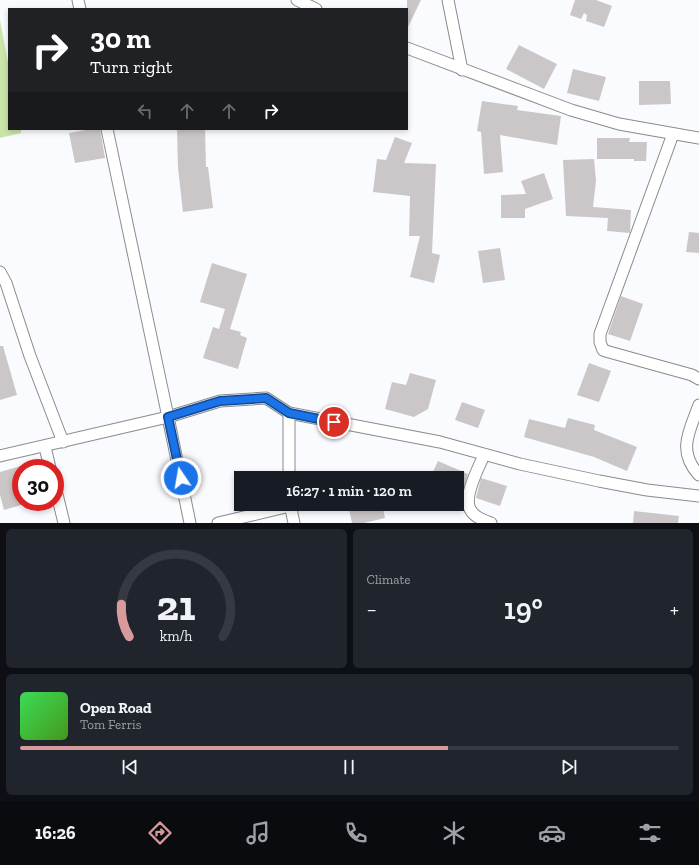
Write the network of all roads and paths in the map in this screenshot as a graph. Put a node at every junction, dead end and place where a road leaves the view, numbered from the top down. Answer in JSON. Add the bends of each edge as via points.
{"nodes":[{"id":1,"x":297,"y":0,"type":"edge"},
{"id":2,"x":448,"y":0,"type":"edge"},
{"id":3,"x":314,"y":8,"type":"edge"},
{"id":4,"x":408,"y":48,"type":"edge"},
{"id":5,"x":462,"y":70,"type":"junction"},
{"id":6,"x":107,"y":130,"type":"edge"},
{"id":7,"x":673,"y":134,"type":"junction"},
{"id":8,"x":699,"y":138,"type":"edge"},
{"id":9,"x":0,"y":272,"type":"edge"},
{"id":10,"x":699,"y":379,"type":"edge"},
{"id":11,"x":699,"y":405,"type":"edge"},
{"id":12,"x":289,"y":413,"type":"junction"},
{"id":13,"x":168,"y":417,"type":"junction"},
{"id":14,"x":63,"y":442,"type":"junction"},
{"id":15,"x":45,"y":447,"type":"junction"},
{"id":16,"x":484,"y":455,"type":"junction"},
{"id":17,"x":0,"y":456,"type":"edge"},
{"id":18,"x":48,"y":459,"type":"edge"},
{"id":19,"x":289,"y":471,"type":"edge"},
{"id":20,"x":699,"y":475,"type":"edge"},
{"id":21,"x":699,"y":496,"type":"edge"},
{"id":22,"x":61,"y":511,"type":"edge"},
{"id":23,"x":266,"y":511,"type":"edge"},
{"id":24,"x":291,"y":511,"type":"edge"},
{"id":25,"x":64,"y":523,"type":"edge"},
{"id":26,"x":190,"y":523,"type":"edge"},
{"id":27,"x":218,"y":523,"type":"edge"},
{"id":28,"x":294,"y":523,"type":"edge"},
{"id":29,"x":491,"y":523,"type":"edge"}],
"edges":[{"from":1,"to":3,"type":"street"},
{"from":2,"to":5,"type":"street"},
{"from":4,"to":5,"type":"street"},
{"from":5,"to":7,"type":"street","via":[[571,110],[619,124]]},
{"from":6,"to":13,"type":"street"},
{"from":7,"to":8,"type":"street"},
{"from":7,"to":10,"type":"street","via":[[610,302],[600,342],[603,350]]},
{"from":9,"to":14,"type":"street"},
{"from":11,"to":20,"type":"street","via":[[685,451]]},
{"from":12,"to":13,"type":"street","via":[[266,398],[220,401]]},
{"from":12,"to":16,"type":"street","via":[[440,442]]},
{"from":12,"to":19,"type":"street"},
{"from":13,"to":14,"type":"street"},
{"from":13,"to":26,"type":"street"},
{"from":14,"to":15,"type":"street"},
{"from":15,"to":17,"type":"street"},
{"from":15,"to":18,"type":"street"},
{"from":16,"to":21,"type":"street","via":[[599,481]]},
{"from":16,"to":29,"type":"street","via":[[469,492],[468,502],[477,517]]},
{"from":22,"to":25,"type":"street"},
{"from":23,"to":27,"type":"street"},
{"from":24,"to":28,"type":"street"}]}
